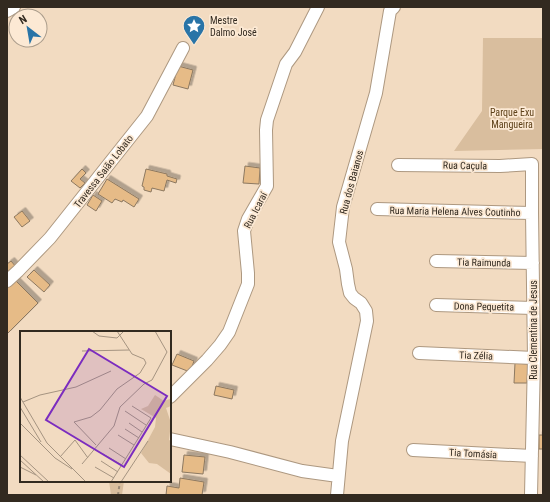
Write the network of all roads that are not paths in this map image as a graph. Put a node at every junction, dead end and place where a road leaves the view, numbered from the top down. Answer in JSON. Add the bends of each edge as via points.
{"nodes":[{"id":1,"x":14,"y":7,"type":"edge"},
{"id":2,"x":318,"y":7,"type":"edge"},
{"id":3,"x":394,"y":7,"type":"edge"},
{"id":4,"x":7,"y":11,"type":"edge"},
{"id":5,"x":183,"y":48,"type":"dead end"},
{"id":6,"x":398,"y":164,"type":"dead end"},
{"id":7,"x":532,"y":164,"type":"joint"},
{"id":8,"x":377,"y":209,"type":"dead end"},
{"id":9,"x":532,"y":213,"type":"junction"},
{"id":10,"x":436,"y":261,"type":"dead end"},
{"id":11,"x":533,"y":263,"type":"junction"},
{"id":12,"x":7,"y":281,"type":"edge"},
{"id":13,"x":436,"y":305,"type":"dead end"},
{"id":14,"x":533,"y":308,"type":"junction"},
{"id":15,"x":419,"y":353,"type":"dead end"},
{"id":16,"x":534,"y":358,"type":"junction"},
{"id":17,"x":171,"y":397,"type":"edge"},
{"id":18,"x":171,"y":439,"type":"edge"},
{"id":19,"x":413,"y":450,"type":"dead end"},
{"id":20,"x":532,"y":456,"type":"junction"},
{"id":21,"x":338,"y":476,"type":"junction"},
{"id":22,"x":336,"y":495,"type":"edge"},
{"id":23,"x":532,"y":495,"type":"edge"}],
"edges":[{"from":1,"to":4,"type":"street"},
{"from":2,"to":17,"type":"street","name":"Rua Icaraí","via":[[286,64],[267,120],[267,186],[244,230],[248,284],[229,332],[207,360]]},
{"from":3,"to":21,"type":"street","name":"Rua dos Baianos","via":[[390,11],[376,93],[342,207],[339,242],[348,284],[350,292],[366,311],[367,321],[342,442]]},
{"from":5,"to":12,"type":"street","name":"Travessa Saião Lobato","via":[[147,116],[50,238]]},
{"from":6,"to":7,"type":"street","name":"Rua Caçula"},
{"from":7,"to":9,"type":"street","name":"Rua Clementina de Jesus"},
{"from":8,"to":9,"type":"street","name":"Rua Maria Helena Alves Coutinho"},
{"from":9,"to":11,"type":"street","name":"Rua Clementina de Jesus"},
{"from":10,"to":11,"type":"street","name":"Tia Raimunda"},
{"from":11,"to":14,"type":"street","name":"Rua Clementina de Jesus"},
{"from":13,"to":14,"type":"street","name":"Dona Pequetita"},
{"from":14,"to":16,"type":"street","name":"Rua Clementina de Jesus"},
{"from":15,"to":16,"type":"street","name":"Tia Zélia"},
{"from":16,"to":20,"type":"street","name":"Rua Clementina de Jesus"},
{"from":18,"to":21,"type":"street","via":[[302,471]]},
{"from":19,"to":20,"type":"street","name":"Tia Tomásia"},
{"from":20,"to":23,"type":"street","name":"Rua Clementina de Jesus"},
{"from":21,"to":22,"type":"street","name":"Rua dos Baianos"}]}
